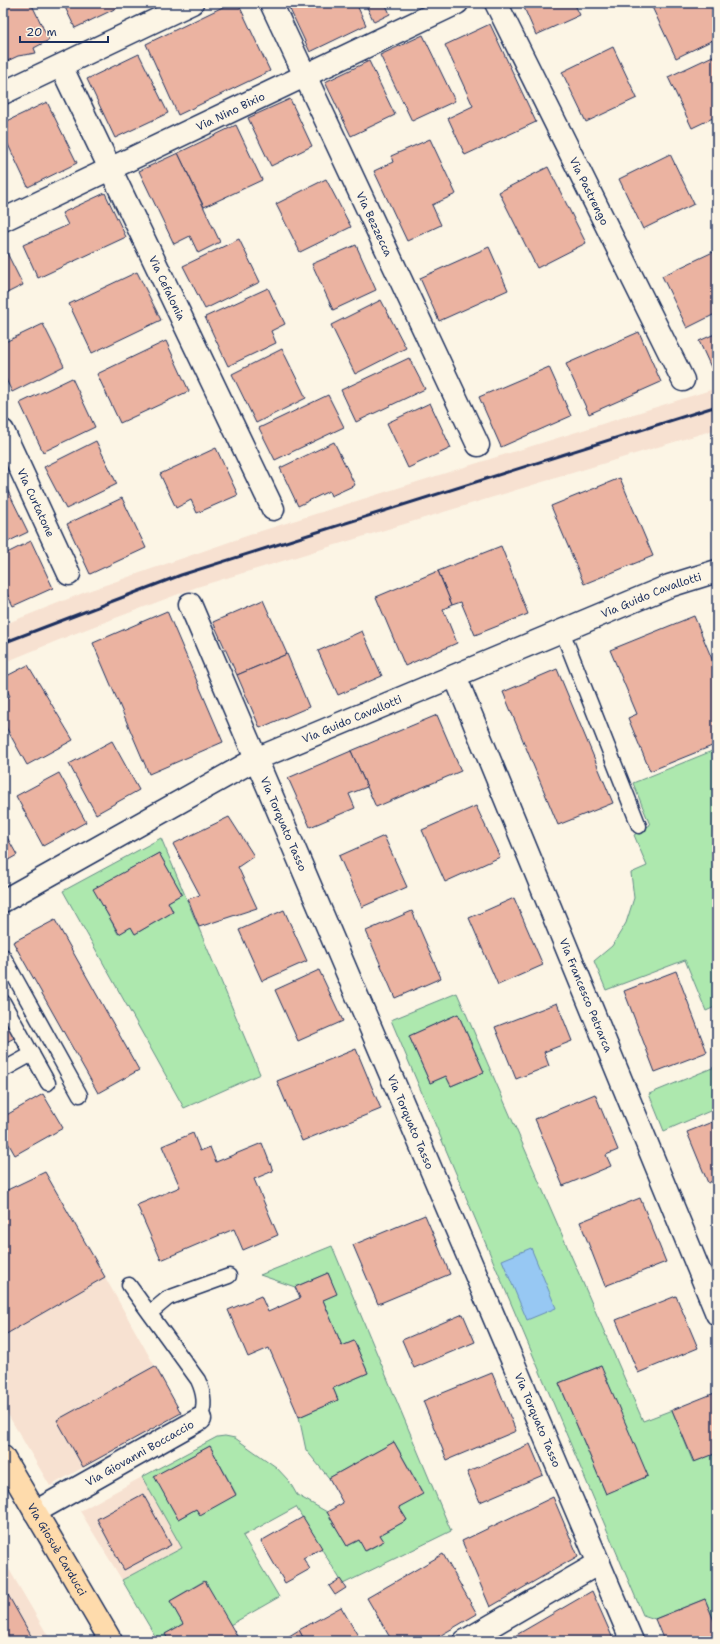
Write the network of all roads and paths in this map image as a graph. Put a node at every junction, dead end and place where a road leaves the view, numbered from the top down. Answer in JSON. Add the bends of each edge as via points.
{"nodes":[{"id":1,"x":192,"y":3,"type":"edge"},
{"id":2,"x":271,"y":3,"type":"edge"},
{"id":3,"x":457,"y":3,"type":"edge"},
{"id":4,"x":496,"y":3,"type":"edge"},
{"id":5,"x":61,"y":66,"type":"junction"},
{"id":6,"x":305,"y":76,"type":"junction"},
{"id":7,"x":3,"y":93,"type":"edge"},
{"id":8,"x":110,"y":168,"type":"junction"},
{"id":9,"x":3,"y":220,"type":"edge"},
{"id":10,"x":683,"y":380,"type":"dead end"},
{"id":11,"x":3,"y":431,"type":"edge"},
{"id":12,"x":478,"y":445,"type":"dead end"},
{"id":13,"x":273,"y":509,"type":"dead end"},
{"id":14,"x":717,"y":571,"type":"edge"},
{"id":15,"x":69,"y":574,"type":"dead end"},
{"id":16,"x":190,"y":604,"type":"dead end"},
{"id":17,"x":562,"y":631,"type":"junction"},
{"id":18,"x":455,"y":676,"type":"junction"},
{"id":19,"x":256,"y":759,"type":"junction"},
{"id":20,"x":640,"y":826,"type":"dead end"},
{"id":21,"x":3,"y":901,"type":"edge"},
{"id":22,"x":3,"y":956,"type":"edge"},
{"id":23,"x":3,"y":1002,"type":"edge"},
{"id":24,"x":32,"y":1054,"type":"junction"},
{"id":25,"x":3,"y":1070,"type":"edge"},
{"id":26,"x":48,"y":1083,"type":"dead end"},
{"id":27,"x":80,"y":1095,"type":"dead end"},
{"id":28,"x":228,"y":1276,"type":"dead end"},
{"id":29,"x":129,"y":1285,"type":"dead end"},
{"id":30,"x":150,"y":1314,"type":"junction"},
{"id":31,"x":717,"y":1314,"type":"edge"},
{"id":32,"x":200,"y":1419,"type":"joint"},
{"id":33,"x":3,"y":1457,"type":"edge"},
{"id":34,"x":35,"y":1512,"type":"junction"},
{"id":35,"x":598,"y":1562,"type":"junction"},
{"id":36,"x":111,"y":1641,"type":"edge"},
{"id":37,"x":465,"y":1641,"type":"edge"},
{"id":38,"x":632,"y":1641,"type":"edge"}],
"edges":[{"from":1,"to":5,"type":"street"},
{"from":2,"to":6,"type":"street","name":"Via Bezzecca"},
{"from":3,"to":6,"type":"street","name":"Via Nino Bixio"},
{"from":4,"to":10,"type":"street","name":"Via Pastrengo"},
{"from":5,"to":7,"type":"street"},
{"from":5,"to":8,"type":"street","name":"Via Cefalonia"},
{"from":6,"to":8,"type":"street","name":"Via Nino Bixio"},
{"from":6,"to":12,"type":"street","name":"Via Bezzecca"},
{"from":8,"to":9,"type":"street","name":"Via Nino Bixio"},
{"from":8,"to":13,"type":"street","name":"Via Cefalonia"},
{"from":11,"to":15,"type":"street","name":"Via Curtatone"},
{"from":14,"to":17,"type":"street","name":"Via Guido Cavallotti","via":[[669,586]]},
{"from":16,"to":19,"type":"street","name":"Via Torquato Tasso"},
{"from":17,"to":18,"type":"street","name":"Via Guido Cavallotti"},
{"from":17,"to":20,"type":"lane"},
{"from":18,"to":19,"type":"street","name":"Via Guido Cavallotti"},
{"from":18,"to":31,"type":"street","name":"Via Francesco Petrarca"},
{"from":19,"to":21,"type":"street","name":"Via Guido Cavallotti"},
{"from":19,"to":35,"type":"street","name":"Via Torquato Tasso"},
{"from":22,"to":27,"type":"lane"},
{"from":23,"to":24,"type":"lane"},
{"from":24,"to":25,"type":"lane"},
{"from":24,"to":26,"type":"lane"},
{"from":28,"to":30,"type":"lane","via":[[168,1298]]},
{"from":29,"to":30,"type":"lane","name":"Via Giovanni Boccaccio"},
{"from":30,"to":32,"type":"lane","name":"Via Giovanni Boccaccio","via":[[198,1380],[204,1406]]},
{"from":32,"to":34,"type":"street","name":"Via Giovanni Boccaccio"},
{"from":33,"to":34,"type":"main road","name":"Via Giosuè Carducci"},
{"from":34,"to":36,"type":"main road","name":"Via Giosuè Carducci"},
{"from":35,"to":37,"type":"street"},
{"from":35,"to":38,"type":"street","name":"Via Torquato Tasso"}]}
